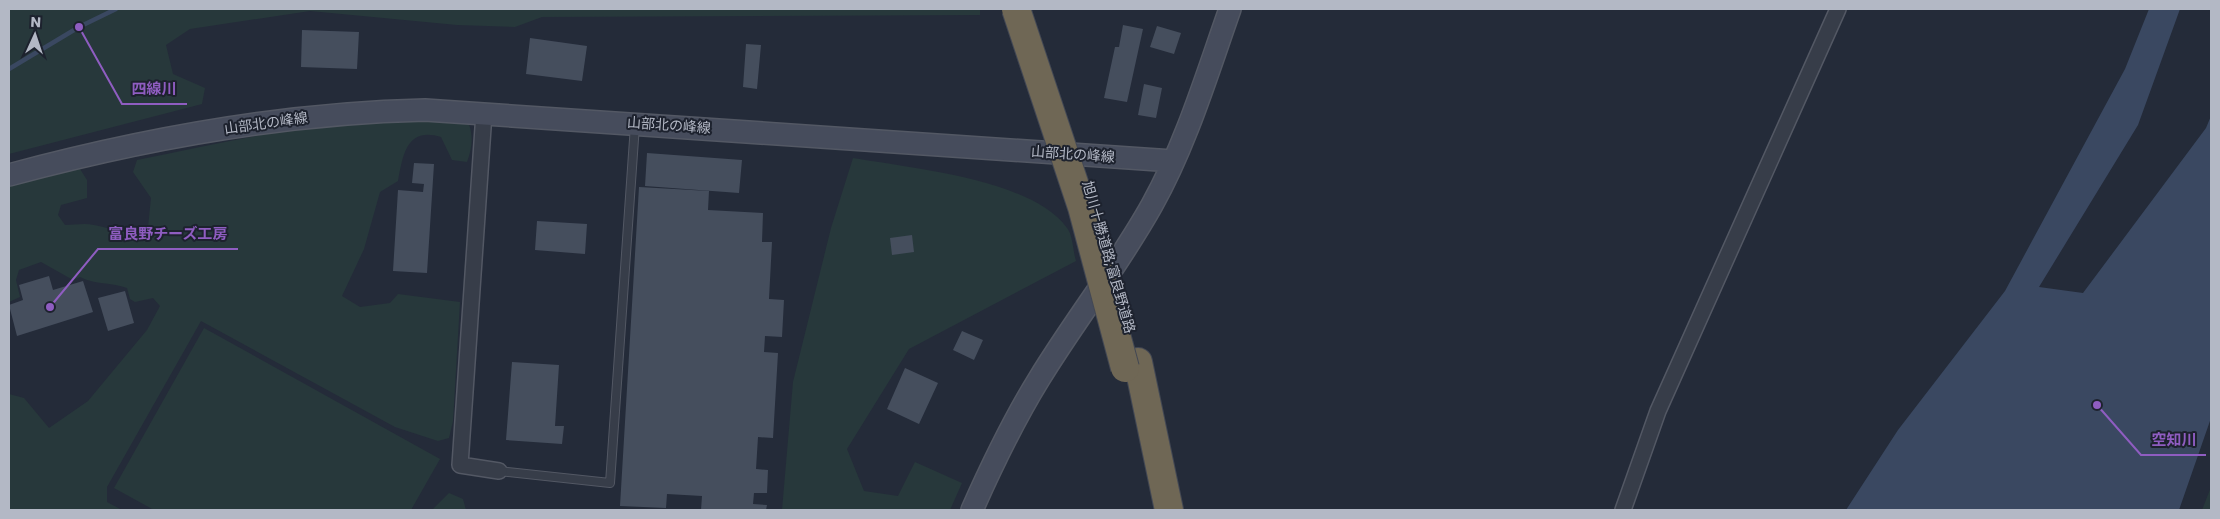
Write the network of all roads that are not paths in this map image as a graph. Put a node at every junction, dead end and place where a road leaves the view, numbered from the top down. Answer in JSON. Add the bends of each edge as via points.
{"nodes":[{"id":1,"x":1016,"y":9,"type":"edge"},
{"id":2,"x":1030,"y":9,"type":"edge"},
{"id":3,"x":1230,"y":9,"type":"edge"},
{"id":4,"x":1838,"y":9,"type":"edge"},
{"id":5,"x":484,"y":114,"type":"junction"},
{"id":6,"x":635,"y":123,"type":"junction"},
{"id":7,"x":1173,"y":161,"type":"junction"},
{"id":8,"x":9,"y":174,"type":"edge"},
{"id":9,"x":1132,"y":365,"type":"junction"},
{"id":10,"x":499,"y":471,"type":"joint"},
{"id":11,"x":972,"y":510,"type":"edge"},
{"id":12,"x":1152,"y":510,"type":"edge"},
{"id":13,"x":1169,"y":510,"type":"edge"},
{"id":14,"x":1623,"y":510,"type":"edge"}],
"edges":[{"from":1,"to":9,"type":"highway","name":"旭川十勝道路;富良野道路","bridge":true},
{"from":2,"to":9,"type":"highway","name":"旭川十勝道路;富良野道路","via":[[1095,204]]},
{"from":3,"to":7,"type":"main road"},
{"from":4,"to":14,"type":"street","via":[[1658,411]]},
{"from":5,"to":6,"type":"main road","name":"山部北の峰線"},
{"from":5,"to":8,"type":"main road","name":"山部北の峰線","via":[[425,110],[363,111],[289,119],[216,130]]},
{"from":5,"to":10,"type":"street","via":[[460,465]]},
{"from":6,"to":7,"type":"main road","name":"山部北の峰線"},
{"from":6,"to":10,"type":"lane","via":[[610,483]]},
{"from":7,"to":11,"type":"main road","via":[[1134,237],[1039,380],[989,471]]},
{"from":9,"to":12,"type":"highway","name":"旭川十勝道路;富良野道路"},
{"from":9,"to":13,"type":"highway","name":"旭川十勝道路;富良野道路"}]}
